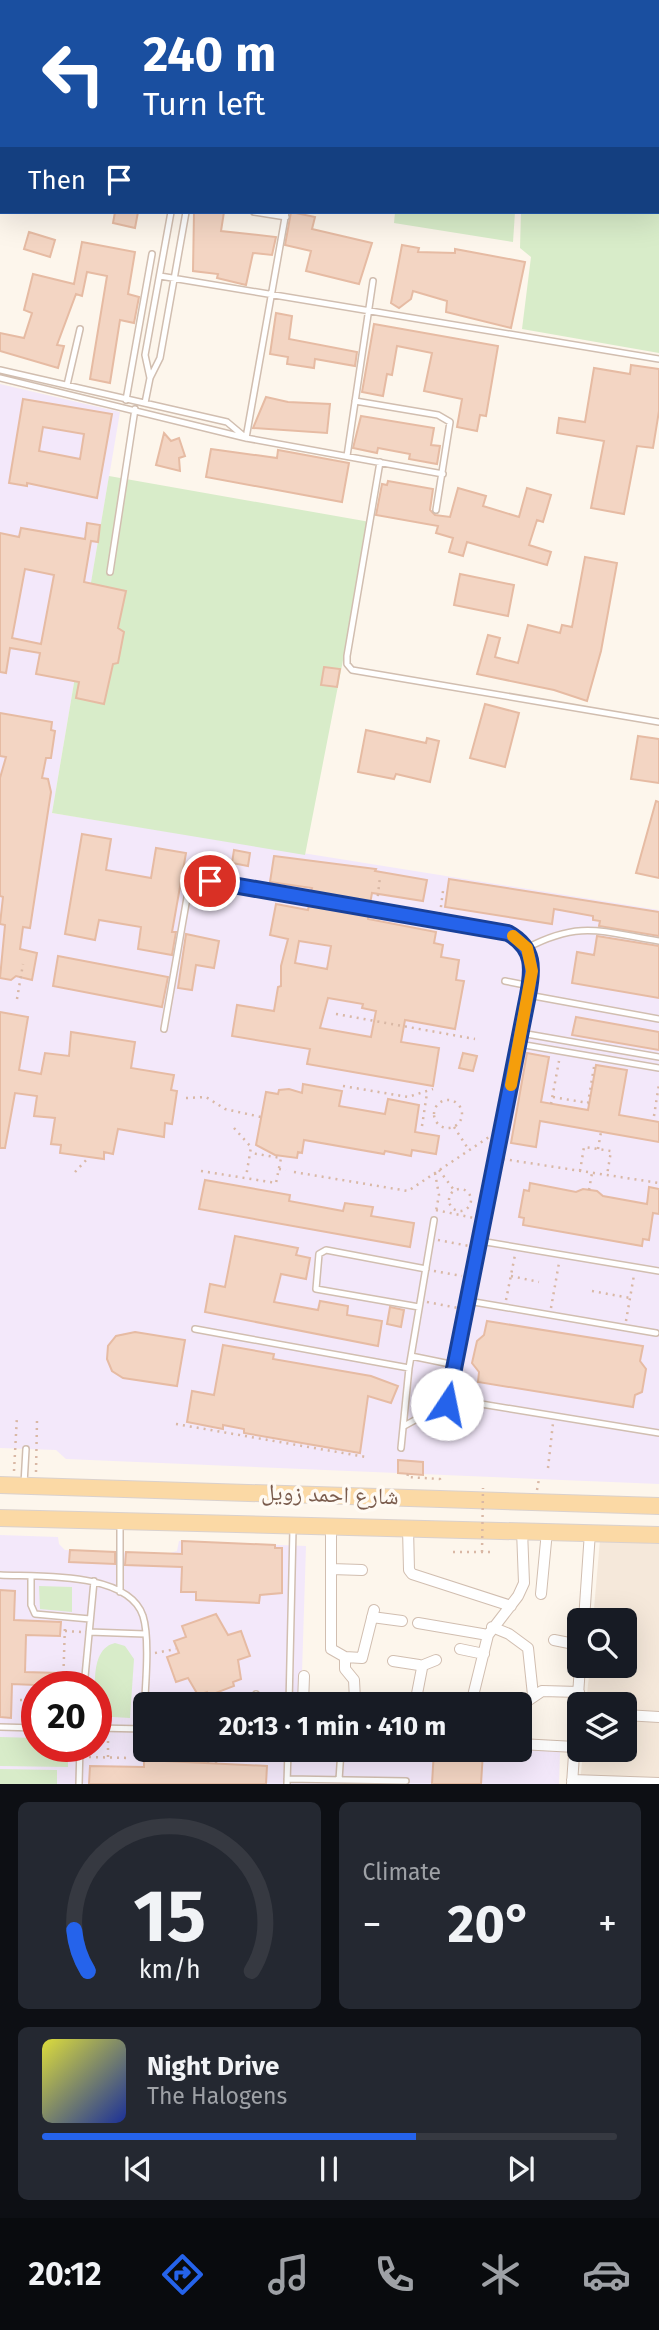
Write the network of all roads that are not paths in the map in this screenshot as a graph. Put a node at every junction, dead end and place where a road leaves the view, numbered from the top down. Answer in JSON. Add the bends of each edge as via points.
{"nodes":[{"id":1,"x":171,"y":214,"type":"edge"},
{"id":2,"x":186,"y":214,"type":"edge"},
{"id":3,"x":286,"y":214,"type":"edge"},
{"id":4,"x":152,"y":254,"type":"dead end"},
{"id":5,"x":160,"y":276,"type":"junction"},
{"id":6,"x":174,"y":279,"type":"junction"},
{"id":7,"x":373,"y":281,"type":"dead end"},
{"id":8,"x":272,"y":295,"type":"junction"},
{"id":9,"x":369,"y":311,"type":"junction"},
{"id":10,"x":79,"y":329,"type":"dead end"},
{"id":11,"x":659,"y":359,"type":"edge"},
{"id":12,"x":0,"y":370,"type":"edge"},
{"id":13,"x":0,"y":378,"type":"edge"},
{"id":14,"x":150,"y":378,"type":"junction"},
{"id":15,"x":67,"y":385,"type":"junction"},
{"id":16,"x":126,"y":398,"type":"junction"},
{"id":17,"x":355,"y":401,"type":"junction"},
{"id":18,"x":145,"y":403,"type":"junction"},
{"id":19,"x":124,"y":407,"type":"junction"},
{"id":20,"x":135,"y":409,"type":"junction"},
{"id":21,"x":246,"y":438,"type":"junction"},
{"id":22,"x":347,"y":456,"type":"junction"},
{"id":23,"x":380,"y":462,"type":"junction"},
{"id":24,"x":443,"y":474,"type":"junction"},
{"id":25,"x":436,"y":510,"type":"dead end"},
{"id":26,"x":110,"y":572,"type":"dead end"},
{"id":27,"x":659,"y":722,"type":"edge"},
{"id":28,"x":659,"y":941,"type":"edge"},
{"id":29,"x":527,"y":948,"type":"junction"},
{"id":30,"x":505,"y":981,"type":"dead end"},
{"id":31,"x":530,"y":986,"type":"junction"},
{"id":32,"x":528,"y":995,"type":"junction"},
{"id":33,"x":659,"y":1019,"type":"edge"},
{"id":34,"x":164,"y":1029,"type":"dead end"},
{"id":35,"x":521,"y":1033,"type":"junction"},
{"id":36,"x":519,"y":1044,"type":"junction"},
{"id":37,"x":659,"y":1057,"type":"edge"},
{"id":38,"x":659,"y":1068,"type":"edge"},
{"id":39,"x":434,"y":1220,"type":"road end"},
{"id":40,"x":479,"y":1244,"type":"junction"},
{"id":41,"x":426,"y":1269,"type":"junction"},
{"id":42,"x":659,"y":1271,"type":"edge"},
{"id":43,"x":468,"y":1301,"type":"junction"},
{"id":44,"x":420,"y":1304,"type":"junction"},
{"id":45,"x":195,"y":1329,"type":"dead end"},
{"id":46,"x":656,"y":1333,"type":"dead end"},
{"id":47,"x":411,"y":1356,"type":"junction"},
{"id":48,"x":454,"y":1365,"type":"junction"},
{"id":49,"x":409,"y":1368,"type":"junction"},
{"id":50,"x":447,"y":1404,"type":"junction"},
{"id":51,"x":404,"y":1426,"type":"junction"},
{"id":52,"x":659,"y":1433,"type":"edge"},
{"id":53,"x":401,"y":1448,"type":"dead end"},
{"id":54,"x":26,"y":1449,"type":"dead end"},
{"id":55,"x":18,"y":1485,"type":"edge"},
{"id":56,"x":659,"y":1506,"type":"edge"},
{"id":57,"x":0,"y":1518,"type":"edge"},
{"id":58,"x":120,"y":1521,"type":"junction"},
{"id":59,"x":293,"y":1524,"type":"junction"},
{"id":60,"x":331,"y":1525,"type":"junction"},
{"id":61,"x":408,"y":1528,"type":"junction"},
{"id":62,"x":522,"y":1530,"type":"junction"},
{"id":63,"x":547,"y":1531,"type":"junction"},
{"id":64,"x":590,"y":1532,"type":"junction"},
{"id":65,"x":659,"y":1535,"type":"edge"},
{"id":66,"x":331,"y":1569,"type":"junction"},
{"id":67,"x":362,"y":1570,"type":"dead end"},
{"id":68,"x":0,"y":1575,"type":"edge"},
{"id":69,"x":31,"y":1576,"type":"junction"},
{"id":70,"x":94,"y":1581,"type":"junction"},
{"id":71,"x":120,"y":1592,"type":"junction"},
{"id":72,"x":541,"y":1594,"type":"dead end"},
{"id":73,"x":511,"y":1606,"type":"junction"},
{"id":74,"x":585,"y":1608,"type":"edge"},
{"id":75,"x":90,"y":1619,"type":"junction"},
{"id":76,"x":402,"y":1622,"type":"dead end"},
{"id":77,"x":418,"y":1623,"type":"dead end"},
{"id":78,"x":490,"y":1631,"type":"junction"},
{"id":79,"x":89,"y":1632,"type":"junction"},
{"id":80,"x":145,"y":1634,"type":"junction"},
{"id":81,"x":554,"y":1640,"type":"dead end"},
{"id":82,"x":567,"y":1643,"type":"edge"},
{"id":83,"x":460,"y":1649,"type":"dead end"},
{"id":84,"x":484,"y":1654,"type":"junction"},
{"id":85,"x":345,"y":1657,"type":"junction"},
{"id":86,"x":401,"y":1659,"type":"dead end"},
{"id":87,"x":436,"y":1660,"type":"dead end"},
{"id":88,"x":421,"y":1666,"type":"junction"},
{"id":89,"x":85,"y":1671,"type":"edge"},
{"id":90,"x":304,"y":1676,"type":"dead end"},
{"id":91,"x":580,"y":1678,"type":"edge"},
{"id":92,"x":144,"y":1692,"type":"edge"},
{"id":93,"x":289,"y":1692,"type":"edge"},
{"id":94,"x":303,"y":1692,"type":"edge"},
{"id":95,"x":354,"y":1692,"type":"edge"},
{"id":96,"x":418,"y":1692,"type":"edge"},
{"id":97,"x":474,"y":1692,"type":"edge"},
{"id":98,"x":579,"y":1692,"type":"joint"},
{"id":99,"x":533,"y":1695,"type":"joint"},
{"id":100,"x":637,"y":1716,"type":"edge"},
{"id":101,"x":659,"y":1717,"type":"edge"},
{"id":102,"x":0,"y":1727,"type":"edge"},
{"id":103,"x":21,"y":1728,"type":"edge"},
{"id":104,"x":112,"y":1728,"type":"edge"},
{"id":105,"x":133,"y":1729,"type":"edge"},
{"id":106,"x":532,"y":1745,"type":"edge"},
{"id":107,"x":567,"y":1747,"type":"edge"},
{"id":108,"x":80,"y":1762,"type":"edge"},
{"id":109,"x":288,"y":1762,"type":"edge"},
{"id":110,"x":340,"y":1762,"type":"edge"},
{"id":111,"x":574,"y":1762,"type":"edge"},
{"id":112,"x":339,"y":1780,"type":"junction"},
{"id":113,"x":287,"y":1781,"type":"edge"},
{"id":114,"x":406,"y":1781,"type":"dead end"},
{"id":115,"x":572,"y":1782,"type":"edge"},
{"id":116,"x":659,"y":1783,"type":"edge"},
{"id":117,"x":79,"y":1784,"type":"edge"}],
"edges":[{"from":1,"to":5,"type":"lane"},
{"from":2,"to":6,"type":"lane"},
{"from":3,"to":8,"type":"lane"},
{"from":4,"to":16,"type":"lane"},
{"from":5,"to":6,"type":"lane"},
{"from":5,"to":14,"type":"lane","via":[[145,355]]},
{"from":6,"to":8,"type":"lane"},
{"from":6,"to":14,"type":"lane","via":[[160,358]]},
{"from":7,"to":9,"type":"lane"},
{"from":8,"to":9,"type":"lane"},
{"from":8,"to":21,"type":"lane"},
{"from":9,"to":11,"type":"lane"},
{"from":9,"to":17,"type":"lane"},
{"from":10,"to":15,"type":"lane"},
{"from":12,"to":15,"type":"lane"},
{"from":13,"to":19,"type":"lane"},
{"from":14,"to":18,"type":"lane"},
{"from":15,"to":16,"type":"lane"},
{"from":16,"to":18,"type":"lane"},
{"from":16,"to":19,"type":"lane"},
{"from":17,"to":22,"type":"lane"},
{"from":17,"to":24,"type":"lane","via":[[445,417],[451,430]]},
{"from":18,"to":21,"type":"lane","via":[[227,422]]},
{"from":19,"to":20,"type":"lane"},
{"from":20,"to":21,"type":"lane"},
{"from":20,"to":26,"type":"lane"},
{"from":21,"to":22,"type":"lane"},
{"from":22,"to":23,"type":"lane"},
{"from":23,"to":24,"type":"lane"},
{"from":23,"to":27,"type":"lane","via":[[347,656],[352,670]]},
{"from":24,"to":25,"type":"lane"},
{"from":28,"to":29,"type":"lane","via":[[572,930]]},
{"from":29,"to":31,"type":"lane"},
{"from":29,"to":34,"type":"lane","via":[[508,933],[210,881],[193,885],[187,900]]},
{"from":30,"to":31,"type":"lane"},
{"from":31,"to":32,"type":"lane"},
{"from":32,"to":33,"type":"lane"},
{"from":32,"to":35,"type":"lane"},
{"from":35,"to":36,"type":"lane"},
{"from":35,"to":37,"type":"lane"},
{"from":36,"to":38,"type":"lane"},
{"from":36,"to":40,"type":"lane"},
{"from":39,"to":41,"type":"lane"},
{"from":40,"to":42,"type":"lane"},
{"from":40,"to":43,"type":"lane"},
{"from":41,"to":44,"type":"lane"},
{"from":41,"to":44,"type":"lane","via":[[326,1250],[319,1254],[315,1288]]},
{"from":43,"to":46,"type":"lane"},
{"from":43,"to":48,"type":"lane"},
{"from":44,"to":47,"type":"lane"},
{"from":45,"to":49,"type":"lane"},
{"from":47,"to":48,"type":"lane"},
{"from":47,"to":49,"type":"lane"},
{"from":48,"to":50,"type":"lane"},
{"from":49,"to":51,"type":"lane"},
{"from":50,"to":51,"type":"lane"},
{"from":50,"to":52,"type":"lane","via":[[480,1403]]},
{"from":51,"to":53,"type":"lane"},
{"from":54,"to":55,"type":"lane"},
{"from":55,"to":56,"type":"main road","name":"شارع احمد زويل"},
{"from":57,"to":58,"type":"main road","name":"شارع احمد زويل"},
{"from":58,"to":59,"type":"main road","name":"شارع احمد زويل"},
{"from":58,"to":71,"type":"lane"},
{"from":59,"to":60,"type":"main road","name":"شارع احمد زويل"},
{"from":59,"to":93,"type":"lane"},
{"from":60,"to":61,"type":"main road","name":"شارع احمد زويل"},
{"from":60,"to":66,"type":"street"},
{"from":61,"to":62,"type":"main road","name":"شارع احمد زويل"},
{"from":61,"to":73,"type":"street","via":[[412,1574]]},
{"from":62,"to":63,"type":"main road","name":"شارع احمد زويل"},
{"from":62,"to":73,"type":"street","via":[[524,1583]]},
{"from":63,"to":64,"type":"main road","name":"شارع احمد زويل"},
{"from":63,"to":72,"type":"street"},
{"from":64,"to":65,"type":"main road","name":"شارع احمد زويل"},
{"from":64,"to":74,"type":"street"},
{"from":66,"to":67,"type":"street"},
{"from":66,"to":85,"type":"street","via":[[331,1649]]},
{"from":68,"to":69,"type":"lane"},
{"from":69,"to":70,"type":"lane"},
{"from":69,"to":75,"type":"lane","via":[[32,1610],[40,1616]]},
{"from":70,"to":71,"type":"lane"},
{"from":70,"to":75,"type":"lane"},
{"from":71,"to":80,"type":"lane","via":[[139,1609]]},
{"from":73,"to":78,"type":"street"},
{"from":75,"to":79,"type":"lane"},
{"from":76,"to":85,"type":"street","via":[[373,1613],[362,1658]]},
{"from":77,"to":78,"type":"street"},
{"from":78,"to":84,"type":"street"},
{"from":78,"to":99,"type":"street","via":[[509,1634],[528,1648]]},
{"from":79,"to":80,"type":"lane"},
{"from":79,"to":89,"type":"lane"},
{"from":80,"to":92,"type":"lane"},
{"from":81,"to":82,"type":"street"},
{"from":83,"to":84,"type":"street"},
{"from":84,"to":97,"type":"street"},
{"from":85,"to":95,"type":"street","via":[[346,1673],[355,1680]]},
{"from":86,"to":88,"type":"street"},
{"from":87,"to":88,"type":"street"},
{"from":88,"to":96,"type":"street"},
{"from":90,"to":94,"type":"street"},
{"from":91,"to":98,"type":"street"},
{"from":98,"to":99,"type":"street"},
{"from":100,"to":101,"type":"street"},
{"from":102,"to":103,"type":"lane"},
{"from":104,"to":105,"type":"lane"},
{"from":106,"to":107,"type":"street"},
{"from":108,"to":117,"type":"lane"},
{"from":109,"to":113,"type":"lane"},
{"from":110,"to":112,"type":"lane"},
{"from":111,"to":115,"type":"street"},
{"from":112,"to":113,"type":"lane"},
{"from":112,"to":114,"type":"lane"},
{"from":115,"to":116,"type":"street"}]}
